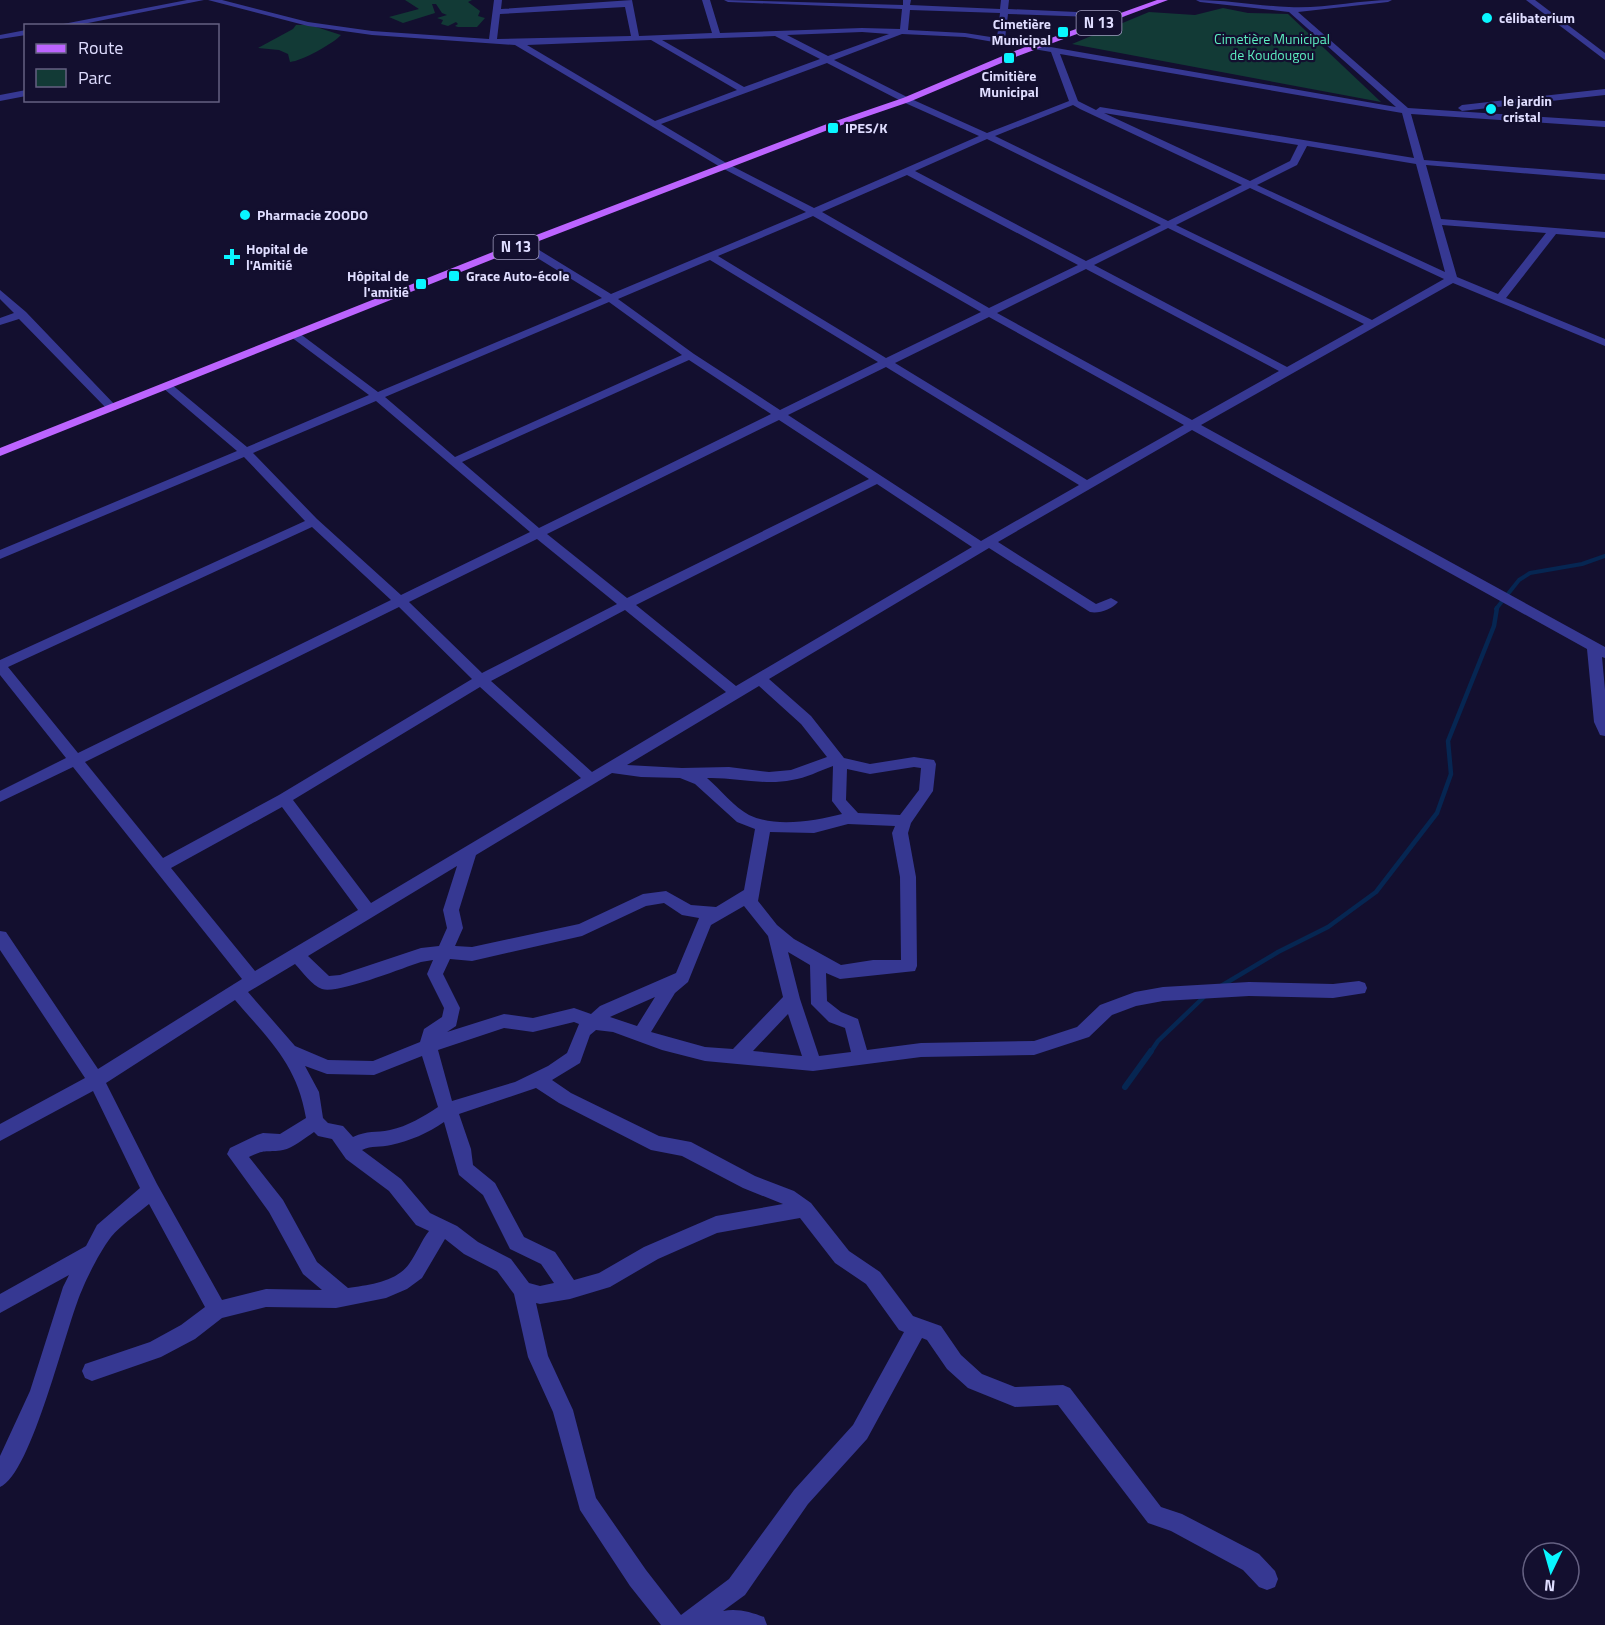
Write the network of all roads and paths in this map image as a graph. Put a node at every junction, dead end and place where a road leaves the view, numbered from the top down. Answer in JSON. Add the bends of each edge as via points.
{"nodes":[{"id":1,"x":200,"y":0,"type":"edge"},
{"id":2,"x":212,"y":0,"type":"edge"},
{"id":3,"x":498,"y":0,"type":"edge"},
{"id":4,"x":706,"y":0,"type":"edge"},
{"id":5,"x":728,"y":0,"type":"edge"},
{"id":6,"x":1005,"y":0,"type":"edge"},
{"id":7,"x":1164,"y":0,"type":"edge"},
{"id":8,"x":1200,"y":0,"type":"edge"},
{"id":9,"x":1388,"y":0,"type":"edge"},
{"id":10,"x":1530,"y":0,"type":"edge"},
{"id":11,"x":629,"y":2,"type":"edge"},
{"id":12,"x":907,"y":3,"type":"edge"},
{"id":13,"x":1004,"y":10,"type":"junction"},
{"id":14,"x":1291,"y":10,"type":"junction"},
{"id":15,"x":496,"y":12,"type":"junction"},
{"id":16,"x":1121,"y":16,"type":"junction"},
{"id":17,"x":68,"y":24,"type":"edge"},
{"id":18,"x":904,"y":31,"type":"junction"},
{"id":19,"x":24,"y":32,"type":"edge"},
{"id":20,"x":775,"y":33,"type":"junction"},
{"id":21,"x":717,"y":36,"type":"junction"},
{"id":22,"x":0,"y":37,"type":"edge"},
{"id":23,"x":652,"y":38,"type":"junction"},
{"id":24,"x":635,"y":39,"type":"junction"},
{"id":25,"x":493,"y":41,"type":"junction"},
{"id":26,"x":1001,"y":42,"type":"junction"},
{"id":27,"x":517,"y":43,"type":"junction"},
{"id":28,"x":1034,"y":47,"type":"junction"},
{"id":29,"x":1055,"y":51,"type":"junction"},
{"id":30,"x":1605,"y":57,"type":"edge"},
{"id":31,"x":830,"y":60,"type":"junction"},
{"id":32,"x":744,"y":91,"type":"junction"},
{"id":33,"x":1605,"y":92,"type":"edge"},
{"id":34,"x":24,"y":93,"type":"edge"},
{"id":35,"x":0,"y":98,"type":"edge"},
{"id":36,"x":906,"y":100,"type":"junction"},
{"id":37,"x":1078,"y":104,"type":"junction"},
{"id":38,"x":1406,"y":111,"type":"junction"},
{"id":39,"x":1421,"y":112,"type":"junction"},
{"id":40,"x":654,"y":124,"type":"junction"},
{"id":41,"x":1605,"y":124,"type":"edge"},
{"id":42,"x":987,"y":136,"type":"junction"},
{"id":43,"x":1304,"y":143,"type":"junction"},
{"id":44,"x":1420,"y":162,"type":"junction"},
{"id":45,"x":725,"y":166,"type":"junction"},
{"id":46,"x":909,"y":172,"type":"junction"},
{"id":47,"x":1605,"y":177,"type":"edge"},
{"id":48,"x":1248,"y":184,"type":"junction"},
{"id":49,"x":814,"y":212,"type":"junction"},
{"id":50,"x":1436,"y":222,"type":"junction"},
{"id":51,"x":1167,"y":224,"type":"junction"},
{"id":52,"x":1553,"y":231,"type":"junction"},
{"id":53,"x":1605,"y":235,"type":"edge"},
{"id":54,"x":522,"y":244,"type":"junction"},
{"id":55,"x":711,"y":256,"type":"junction"},
{"id":56,"x":1083,"y":265,"type":"junction"},
{"id":57,"x":1452,"y":279,"type":"junction"},
{"id":58,"x":0,"y":293,"type":"edge"},
{"id":59,"x":610,"y":298,"type":"junction"},
{"id":60,"x":1500,"y":299,"type":"junction"},
{"id":61,"x":988,"y":312,"type":"junction"},
{"id":62,"x":22,"y":314,"type":"junction"},
{"id":63,"x":0,"y":322,"type":"edge"},
{"id":64,"x":1372,"y":324,"type":"junction"},
{"id":65,"x":295,"y":334,"type":"junction"},
{"id":66,"x":1605,"y":343,"type":"edge"},
{"id":67,"x":690,"y":356,"type":"junction"},
{"id":68,"x":886,"y":361,"type":"junction"},
{"id":69,"x":1287,"y":371,"type":"junction"},
{"id":70,"x":167,"y":386,"type":"junction"},
{"id":71,"x":378,"y":397,"type":"junction"},
{"id":72,"x":112,"y":408,"type":"junction"},
{"id":73,"x":778,"y":415,"type":"junction"},
{"id":74,"x":1192,"y":425,"type":"junction"},
{"id":75,"x":0,"y":452,"type":"edge"},
{"id":76,"x":246,"y":452,"type":"junction"},
{"id":77,"x":453,"y":462,"type":"junction"},
{"id":78,"x":877,"y":480,"type":"junction"},
{"id":79,"x":1088,"y":486,"type":"junction"},
{"id":80,"x":313,"y":522,"type":"junction"},
{"id":81,"x":538,"y":533,"type":"junction"},
{"id":82,"x":985,"y":545,"type":"junction"},
{"id":83,"x":0,"y":555,"type":"edge"},
{"id":84,"x":400,"y":601,"type":"junction"},
{"id":85,"x":1111,"y":602,"type":"dead end"},
{"id":86,"x":627,"y":604,"type":"junction"},
{"id":87,"x":1599,"y":650,"type":"edge"},
{"id":88,"x":0,"y":665,"type":"edge"},
{"id":89,"x":761,"y":680,"type":"junction"},
{"id":90,"x":481,"y":681,"type":"junction"},
{"id":91,"x":737,"y":694,"type":"junction"},
{"id":92,"x":1605,"y":731,"type":"edge"},
{"id":93,"x":75,"y":760,"type":"junction"},
{"id":94,"x":840,"y":762,"type":"junction"},
{"id":95,"x":612,"y":768,"type":"junction"},
{"id":96,"x":682,"y":773,"type":"junction"},
{"id":97,"x":592,"y":780,"type":"junction"},
{"id":98,"x":0,"y":797,"type":"edge"},
{"id":99,"x":284,"y":799,"type":"junction"},
{"id":100,"x":854,"y":818,"type":"junction"},
{"id":101,"x":904,"y":821,"type":"junction"},
{"id":102,"x":763,"y":826,"type":"junction"},
{"id":103,"x":470,"y":851,"type":"junction"},
{"id":104,"x":161,"y":866,"type":"junction"},
{"id":105,"x":751,"y":894,"type":"junction"},
{"id":106,"x":369,"y":912,"type":"junction"},
{"id":107,"x":718,"y":913,"type":"junction"},
{"id":108,"x":776,"y":934,"type":"junction"},
{"id":109,"x":0,"y":937,"type":"edge"},
{"id":110,"x":446,"y":952,"type":"junction"},
{"id":111,"x":296,"y":955,"type":"junction"},
{"id":112,"x":818,"y":962,"type":"junction"},
{"id":113,"x":682,"y":977,"type":"junction"},
{"id":114,"x":253,"y":981,"type":"junction"},
{"id":115,"x":1359,"y":988,"type":"dead end"},
{"id":116,"x":237,"y":990,"type":"junction"},
{"id":117,"x":792,"y":999,"type":"junction"},
{"id":118,"x":592,"y":1022,"type":"junction"},
{"id":119,"x":640,"y":1034,"type":"junction"},
{"id":120,"x":428,"y":1046,"type":"junction"},
{"id":121,"x":289,"y":1051,"type":"junction"},
{"id":122,"x":738,"y":1056,"type":"junction"},
{"id":123,"x":861,"y":1058,"type":"junction"},
{"id":124,"x":813,"y":1064,"type":"junction"},
{"id":125,"x":537,"y":1079,"type":"junction"},
{"id":126,"x":96,"y":1080,"type":"junction"},
{"id":127,"x":448,"y":1110,"type":"junction"},
{"id":128,"x":315,"y":1122,"type":"junction"},
{"id":129,"x":0,"y":1133,"type":"edge"},
{"id":130,"x":349,"y":1148,"type":"junction"},
{"id":131,"x":151,"y":1190,"type":"junction"},
{"id":132,"x":804,"y":1209,"type":"junction"},
{"id":133,"x":442,"y":1228,"type":"junction"},
{"id":134,"x":92,"y":1252,"type":"junction"},
{"id":135,"x":523,"y":1290,"type":"junction"},
{"id":136,"x":570,"y":1290,"type":"junction"},
{"id":137,"x":346,"y":1298,"type":"junction"},
{"id":138,"x":0,"y":1304,"type":"edge"},
{"id":139,"x":217,"y":1310,"type":"junction"},
{"id":140,"x":918,"y":1326,"type":"junction"},
{"id":141,"x":93,"y":1371,"type":"dead end"},
{"id":142,"x":19,"y":1441,"type":"junction"},
{"id":143,"x":0,"y":1459,"type":"edge"},
{"id":144,"x":0,"y":1477,"type":"edge"},
{"id":145,"x":1267,"y":1579,"type":"dead end"},
{"id":146,"x":675,"y":1625,"type":"edge"},
{"id":147,"x":686,"y":1625,"type":"edge"},
{"id":148,"x":707,"y":1625,"type":"edge"},
{"id":149,"x":756,"y":1625,"type":"edge"}],
"edges":[{"from":1,"to":17,"type":"street"},
{"from":2,"to":25,"type":"street","via":[[310,25]]},
{"from":3,"to":15,"type":"street"},
{"from":4,"to":21,"type":"street"},
{"from":5,"to":12,"type":"street"},
{"from":6,"to":13,"type":"street"},
{"from":7,"to":16,"type":"main road","number":"N 13"},
{"from":8,"to":14,"type":"street"},
{"from":9,"to":14,"type":"street"},
{"from":10,"to":30,"type":"street"},
{"from":11,"to":15,"type":"street"},
{"from":11,"to":24,"type":"street"},
{"from":12,"to":13,"type":"street"},
{"from":12,"to":18,"type":"street"},
{"from":13,"to":16,"type":"street"},
{"from":13,"to":26,"type":"street"},
{"from":14,"to":38,"type":"street"},
{"from":15,"to":25,"type":"street"},
{"from":16,"to":28,"type":"main road","number":"N 13"},
{"from":18,"to":20,"type":"street"},
{"from":18,"to":26,"type":"street"},
{"from":18,"to":31,"type":"street"},
{"from":19,"to":22,"type":"street"},
{"from":20,"to":21,"type":"street"},
{"from":20,"to":31,"type":"street"},
{"from":21,"to":23,"type":"street"},
{"from":23,"to":24,"type":"street"},
{"from":23,"to":32,"type":"street"},
{"from":24,"to":27,"type":"street"},
{"from":25,"to":27,"type":"street"},
{"from":26,"to":28,"type":"street"},
{"from":27,"to":40,"type":"street"},
{"from":28,"to":29,"type":"street"},
{"from":28,"to":36,"type":"main road","number":"N 13"},
{"from":29,"to":37,"type":"street"},
{"from":29,"to":38,"type":"street"},
{"from":31,"to":32,"type":"street"},
{"from":31,"to":36,"type":"street"},
{"from":32,"to":40,"type":"street"},
{"from":33,"to":39,"type":"street"},
{"from":34,"to":35,"type":"street"},
{"from":36,"to":42,"type":"street"},
{"from":36,"to":45,"type":"main road","number":"N 13"},
{"from":37,"to":42,"type":"street"},
{"from":37,"to":43,"type":"street"},
{"from":37,"to":48,"type":"street"},
{"from":38,"to":39,"type":"street"},
{"from":38,"to":44,"type":"street"},
{"from":39,"to":41,"type":"street"},
{"from":40,"to":45,"type":"street"},
{"from":42,"to":46,"type":"street"},
{"from":42,"to":51,"type":"street"},
{"from":43,"to":44,"type":"street"},
{"from":43,"to":48,"type":"street","via":[[1294,162]]},
{"from":44,"to":47,"type":"street"},
{"from":44,"to":50,"type":"street"},
{"from":45,"to":49,"type":"street"},
{"from":45,"to":54,"type":"main road","number":"N 13"},
{"from":46,"to":49,"type":"street"},
{"from":46,"to":56,"type":"street"},
{"from":48,"to":51,"type":"street"},
{"from":48,"to":57,"type":"street"},
{"from":49,"to":55,"type":"street"},
{"from":49,"to":61,"type":"street"},
{"from":50,"to":52,"type":"street"},
{"from":50,"to":57,"type":"street"},
{"from":51,"to":56,"type":"street"},
{"from":51,"to":64,"type":"street"},
{"from":52,"to":53,"type":"street"},
{"from":52,"to":60,"type":"street"},
{"from":54,"to":59,"type":"street"},
{"from":54,"to":65,"type":"main road","number":"N 13"},
{"from":55,"to":59,"type":"street"},
{"from":55,"to":68,"type":"street"},
{"from":56,"to":61,"type":"street"},
{"from":56,"to":69,"type":"street"},
{"from":57,"to":60,"type":"street"},
{"from":57,"to":64,"type":"street"},
{"from":58,"to":62,"type":"street"},
{"from":59,"to":67,"type":"street"},
{"from":59,"to":71,"type":"street"},
{"from":60,"to":66,"type":"street"},
{"from":61,"to":68,"type":"street"},
{"from":61,"to":74,"type":"street"},
{"from":62,"to":63,"type":"street"},
{"from":62,"to":72,"type":"street"},
{"from":64,"to":69,"type":"street"},
{"from":65,"to":70,"type":"main road","number":"N 13"},
{"from":65,"to":71,"type":"street"},
{"from":67,"to":73,"type":"street"},
{"from":67,"to":77,"type":"street"},
{"from":68,"to":73,"type":"street"},
{"from":68,"to":79,"type":"street"},
{"from":69,"to":74,"type":"street"},
{"from":70,"to":72,"type":"main road","number":"N 13"},
{"from":70,"to":76,"type":"street"},
{"from":71,"to":76,"type":"street"},
{"from":71,"to":77,"type":"street"},
{"from":72,"to":75,"type":"main road","number":"N 13"},
{"from":73,"to":78,"type":"street"},
{"from":73,"to":81,"type":"street"},
{"from":74,"to":79,"type":"street"},
{"from":74,"to":87,"type":"street"},
{"from":76,"to":80,"type":"street"},
{"from":76,"to":83,"type":"street"},
{"from":77,"to":81,"type":"street"},
{"from":78,"to":82,"type":"street"},
{"from":78,"to":86,"type":"street"},
{"from":79,"to":82,"type":"street"},
{"from":80,"to":84,"type":"street"},
{"from":80,"to":88,"type":"street"},
{"from":81,"to":84,"type":"street"},
{"from":81,"to":86,"type":"street"},
{"from":82,"to":85,"type":"street","via":[[1095,609]]},
{"from":82,"to":89,"type":"street"},
{"from":84,"to":90,"type":"street"},
{"from":84,"to":93,"type":"street"},
{"from":86,"to":90,"type":"street"},
{"from":86,"to":91,"type":"street"},
{"from":87,"to":92,"type":"street","via":[[1601,722]]},
{"from":88,"to":93,"type":"street"},
{"from":89,"to":91,"type":"street"},
{"from":89,"to":94,"type":"street","via":[[806,720]]},
{"from":90,"to":97,"type":"street"},
{"from":90,"to":99,"type":"street"},
{"from":91,"to":95,"type":"street"},
{"from":93,"to":98,"type":"street"},
{"from":93,"to":104,"type":"street"},
{"from":94,"to":96,"type":"street","via":[[769,777],[729,772]]},
{"from":94,"to":100,"type":"street","via":[[839,801]]},
{"from":94,"to":101,"type":"street","via":[[870,769],[914,762],[929,764],[926,791]]},
{"from":95,"to":96,"type":"street"},
{"from":95,"to":97,"type":"street"},
{"from":96,"to":102,"type":"street","via":[[700,780],[742,818]]},
{"from":97,"to":103,"type":"street"},
{"from":99,"to":104,"type":"street"},
{"from":99,"to":106,"type":"street"},
{"from":100,"to":101,"type":"street"},
{"from":100,"to":102,"type":"street","via":[[814,827]]},
{"from":101,"to":112,"type":"street","via":[[900,833],[908,877],[909,966],[840,972]]},
{"from":102,"to":105,"type":"street"},
{"from":103,"to":106,"type":"street"},
{"from":103,"to":110,"type":"street","via":[[451,910],[455,928]]},
{"from":104,"to":114,"type":"street"},
{"from":105,"to":107,"type":"street"},
{"from":105,"to":108,"type":"street","via":[[750,902],[761,920]]},
{"from":106,"to":111,"type":"street"},
{"from":107,"to":110,"type":"street","via":[[688,911],[666,897],[643,900],[582,930],[472,954]]},
{"from":107,"to":113,"type":"street","via":[[705,921]]},
{"from":108,"to":112,"type":"street"},
{"from":108,"to":117,"type":"street"},
{"from":109,"to":126,"type":"street"},
{"from":110,"to":111,"type":"street","via":[[421,955],[340,982],[325,983]]},
{"from":110,"to":120,"type":"street","via":[[435,974],[452,1008],[450,1022],[430,1034]]},
{"from":111,"to":114,"type":"street"},
{"from":112,"to":123,"type":"street","via":[[819,1004],[852,1024]]},
{"from":113,"to":118,"type":"street","via":[[637,995]]},
{"from":113,"to":119,"type":"street","via":[[669,988]]},
{"from":114,"to":116,"type":"street"},
{"from":115,"to":123,"type":"street","via":[[1163,994],[1106,1010],[1083,1032],[1034,1048],[921,1050]]},
{"from":116,"to":121,"type":"street"},
{"from":116,"to":126,"type":"street"},
{"from":117,"to":122,"type":"street"},
{"from":117,"to":124,"type":"street"},
{"from":118,"to":119,"type":"street"},
{"from":118,"to":120,"type":"street","via":[[574,1016],[534,1024],[504,1021]]},
{"from":118,"to":125,"type":"street","via":[[583,1031],[574,1058]]},
{"from":119,"to":122,"type":"street","via":[[705,1054]]},
{"from":120,"to":121,"type":"street","via":[[374,1068],[327,1067]]},
{"from":120,"to":127,"type":"street"},
{"from":121,"to":128,"type":"street","via":[[310,1092]]},
{"from":122,"to":124,"type":"street"},
{"from":123,"to":124,"type":"street"},
{"from":125,"to":127,"type":"street"},
{"from":125,"to":132,"type":"street","via":[[565,1098],[657,1144],[685,1149],[788,1197]]},
{"from":126,"to":129,"type":"street"},
{"from":126,"to":131,"type":"street"},
{"from":127,"to":130,"type":"street","via":[[420,1128],[389,1138],[369,1138]]},
{"from":127,"to":136,"type":"street","via":[[465,1169],[489,1189],[517,1243],[548,1258]]},
{"from":128,"to":130,"type":"street","via":[[324,1130],[337,1132]]},
{"from":128,"to":137,"type":"street","via":[[282,1142],[262,1141],[236,1154],[276,1206],[310,1268]]},
{"from":130,"to":133,"type":"street","via":[[395,1185],[423,1219]]},
{"from":131,"to":134,"type":"street","via":[[104,1231]]},
{"from":131,"to":139,"type":"street"},
{"from":132,"to":136,"type":"street","via":[[716,1225],[651,1253],[603,1281]]},
{"from":132,"to":140,"type":"street","via":[[842,1257],[873,1278],[906,1323]]},
{"from":133,"to":135,"type":"street","via":[[504,1265]]},
{"from":133,"to":137,"type":"street","via":[[415,1272],[400,1283],[379,1292]]},
{"from":134,"to":138,"type":"street"},
{"from":134,"to":142,"type":"street","via":[[73,1287],[40,1392]]},
{"from":135,"to":136,"type":"street","via":[[540,1294]]},
{"from":135,"to":146,"type":"street","via":[[538,1357],[563,1410],[587,1503]]},
{"from":137,"to":139,"type":"street","via":[[266,1298]]},
{"from":139,"to":141,"type":"street","via":[[188,1332],[154,1350]]},
{"from":140,"to":145,"type":"street","via":[[934,1333],[954,1362],[975,1381],[1015,1397],[1063,1395],[1155,1516],[1175,1521],[1251,1562]]},
{"from":140,"to":147,"type":"street","via":[[860,1432],[801,1497],[737,1587]]},
{"from":142,"to":143,"type":"street"},
{"from":142,"to":144,"type":"street"},
{"from":148,"to":149,"type":"street","via":[[733,1620]]}]}
